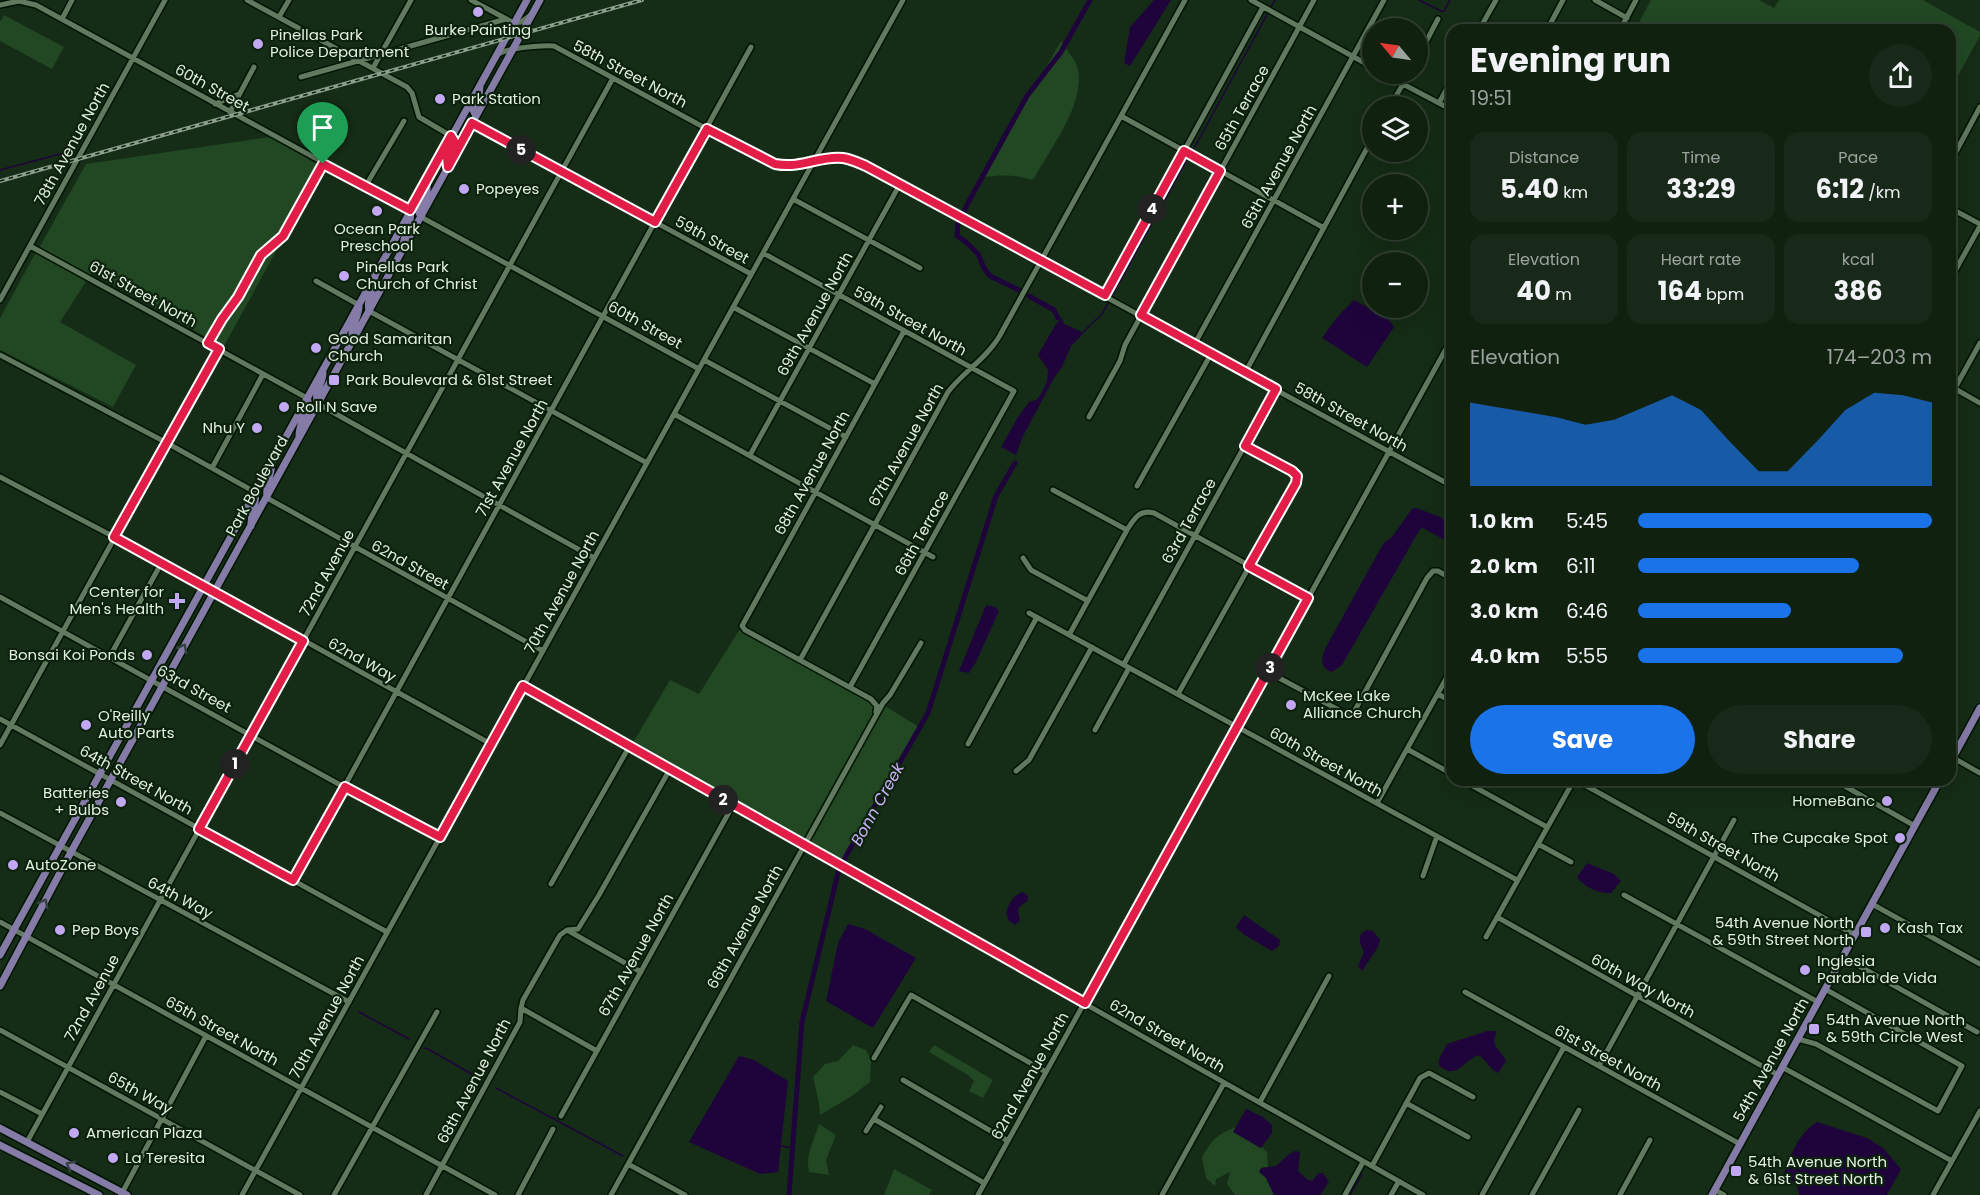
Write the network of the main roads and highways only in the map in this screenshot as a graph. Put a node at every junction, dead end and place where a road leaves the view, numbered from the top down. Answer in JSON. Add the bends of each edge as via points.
{"nodes":[{"id":1,"x":526,"y":0,"type":"edge"},
{"id":2,"x":540,"y":0,"type":"edge"},
{"id":3,"x":480,"y":83,"type":"junction"},
{"id":4,"x":476,"y":116,"type":"junction"},
{"id":5,"x":451,"y":136,"type":"junction"},
{"id":6,"x":448,"y":167,"type":"junction"},
{"id":7,"x":426,"y":182,"type":"junction"},
{"id":8,"x":410,"y":210,"type":"junction"},
{"id":9,"x":421,"y":217,"type":"junction"},
{"id":10,"x":403,"y":249,"type":"junction"},
{"id":11,"x":375,"y":274,"type":"junction"},
{"id":12,"x":359,"y":305,"type":"junction"},
{"id":13,"x":369,"y":310,"type":"junction"},
{"id":14,"x":353,"y":340,"type":"junction"},
{"id":15,"x":323,"y":369,"type":"junction"},
{"id":16,"x":307,"y":398,"type":"junction"},
{"id":17,"x":318,"y":404,"type":"junction"},
{"id":18,"x":299,"y":438,"type":"junction"},
{"id":19,"x":272,"y":461,"type":"junction"},
{"id":20,"x":255,"y":492,"type":"junction"},
{"id":21,"x":267,"y":498,"type":"junction"},
{"id":22,"x":251,"y":526,"type":"junction"},
{"id":23,"x":1980,"y":708,"type":"edge"},
{"id":24,"x":1956,"y":750,"type":"edge"},
{"id":25,"x":1937,"y":786,"type":"edge"},
{"id":26,"x":0,"y":955,"type":"edge"},
{"id":27,"x":0,"y":986,"type":"edge"},
{"id":28,"x":0,"y":1128,"type":"edge"},
{"id":29,"x":0,"y":1145,"type":"edge"},
{"id":30,"x":1713,"y":1192,"type":"edge"},
{"id":31,"x":123,"y":1194,"type":"edge"},
{"id":32,"x":99,"y":1195,"type":"edge"}],
"edges":[{"from":1,"to":3,"type":"main road","name":"Park Boulevard"},
{"from":2,"to":4,"type":"main road","name":"Park Boulevard"},
{"from":3,"to":4,"type":"main road","via":[[473,110]]},
{"from":3,"to":5,"type":"main road","name":"Park Boulevard"},
{"from":4,"to":6,"type":"main road","name":"Park Boulevard"},
{"from":5,"to":6,"type":"main road","via":[[454,141]]},
{"from":5,"to":7,"type":"main road","name":"Park Boulevard"},
{"from":6,"to":9,"type":"main road","name":"Park Boulevard"},
{"from":7,"to":8,"type":"main road","name":"Park Boulevard"},
{"from":7,"to":9,"type":"main road","via":[[427,191],[418,210]]},
{"from":8,"to":10,"type":"main road"},
{"from":8,"to":11,"type":"main road","name":"Park Boulevard"},
{"from":9,"to":10,"type":"main road","name":"Park Boulevard"},
{"from":10,"to":13,"type":"main road","name":"Park Boulevard"},
{"from":11,"to":12,"type":"main road","name":"Park Boulevard"},
{"from":11,"to":13,"type":"main road"},
{"from":12,"to":14,"type":"main road","via":[[351,332]]},
{"from":12,"to":15,"type":"main road","name":"Park Boulevard"},
{"from":13,"to":14,"type":"main road","name":"Park Boulevard"},
{"from":14,"to":17,"type":"main road","name":"Park Boulevard"},
{"from":15,"to":16,"type":"main road","name":"Park Boulevard"},
{"from":15,"to":17,"type":"main road","via":[[316,395]]},
{"from":16,"to":18,"type":"main road"},
{"from":16,"to":19,"type":"main road","name":"Park Boulevard"},
{"from":17,"to":18,"type":"main road","name":"Park Boulevard"},
{"from":18,"to":21,"type":"main road","name":"Park Boulevard"},
{"from":19,"to":20,"type":"main road","name":"Park Boulevard"},
{"from":19,"to":21,"type":"main road","via":[[265,488]]},
{"from":20,"to":22,"type":"main road","via":[[257,501],[250,514]]},
{"from":20,"to":26,"type":"main road","name":"Park Boulevard"},
{"from":21,"to":22,"type":"main road","name":"Park Boulevard"},
{"from":27,"to":22,"type":"main road","name":"Park Boulevard","one_way":true},
{"from":23,"to":24,"type":"main road"},
{"from":25,"to":30,"type":"main road","name":"54th Avenue North"},
{"from":31,"to":28,"type":"main road","one_way":true},
{"from":29,"to":32,"type":"main road"}]}
